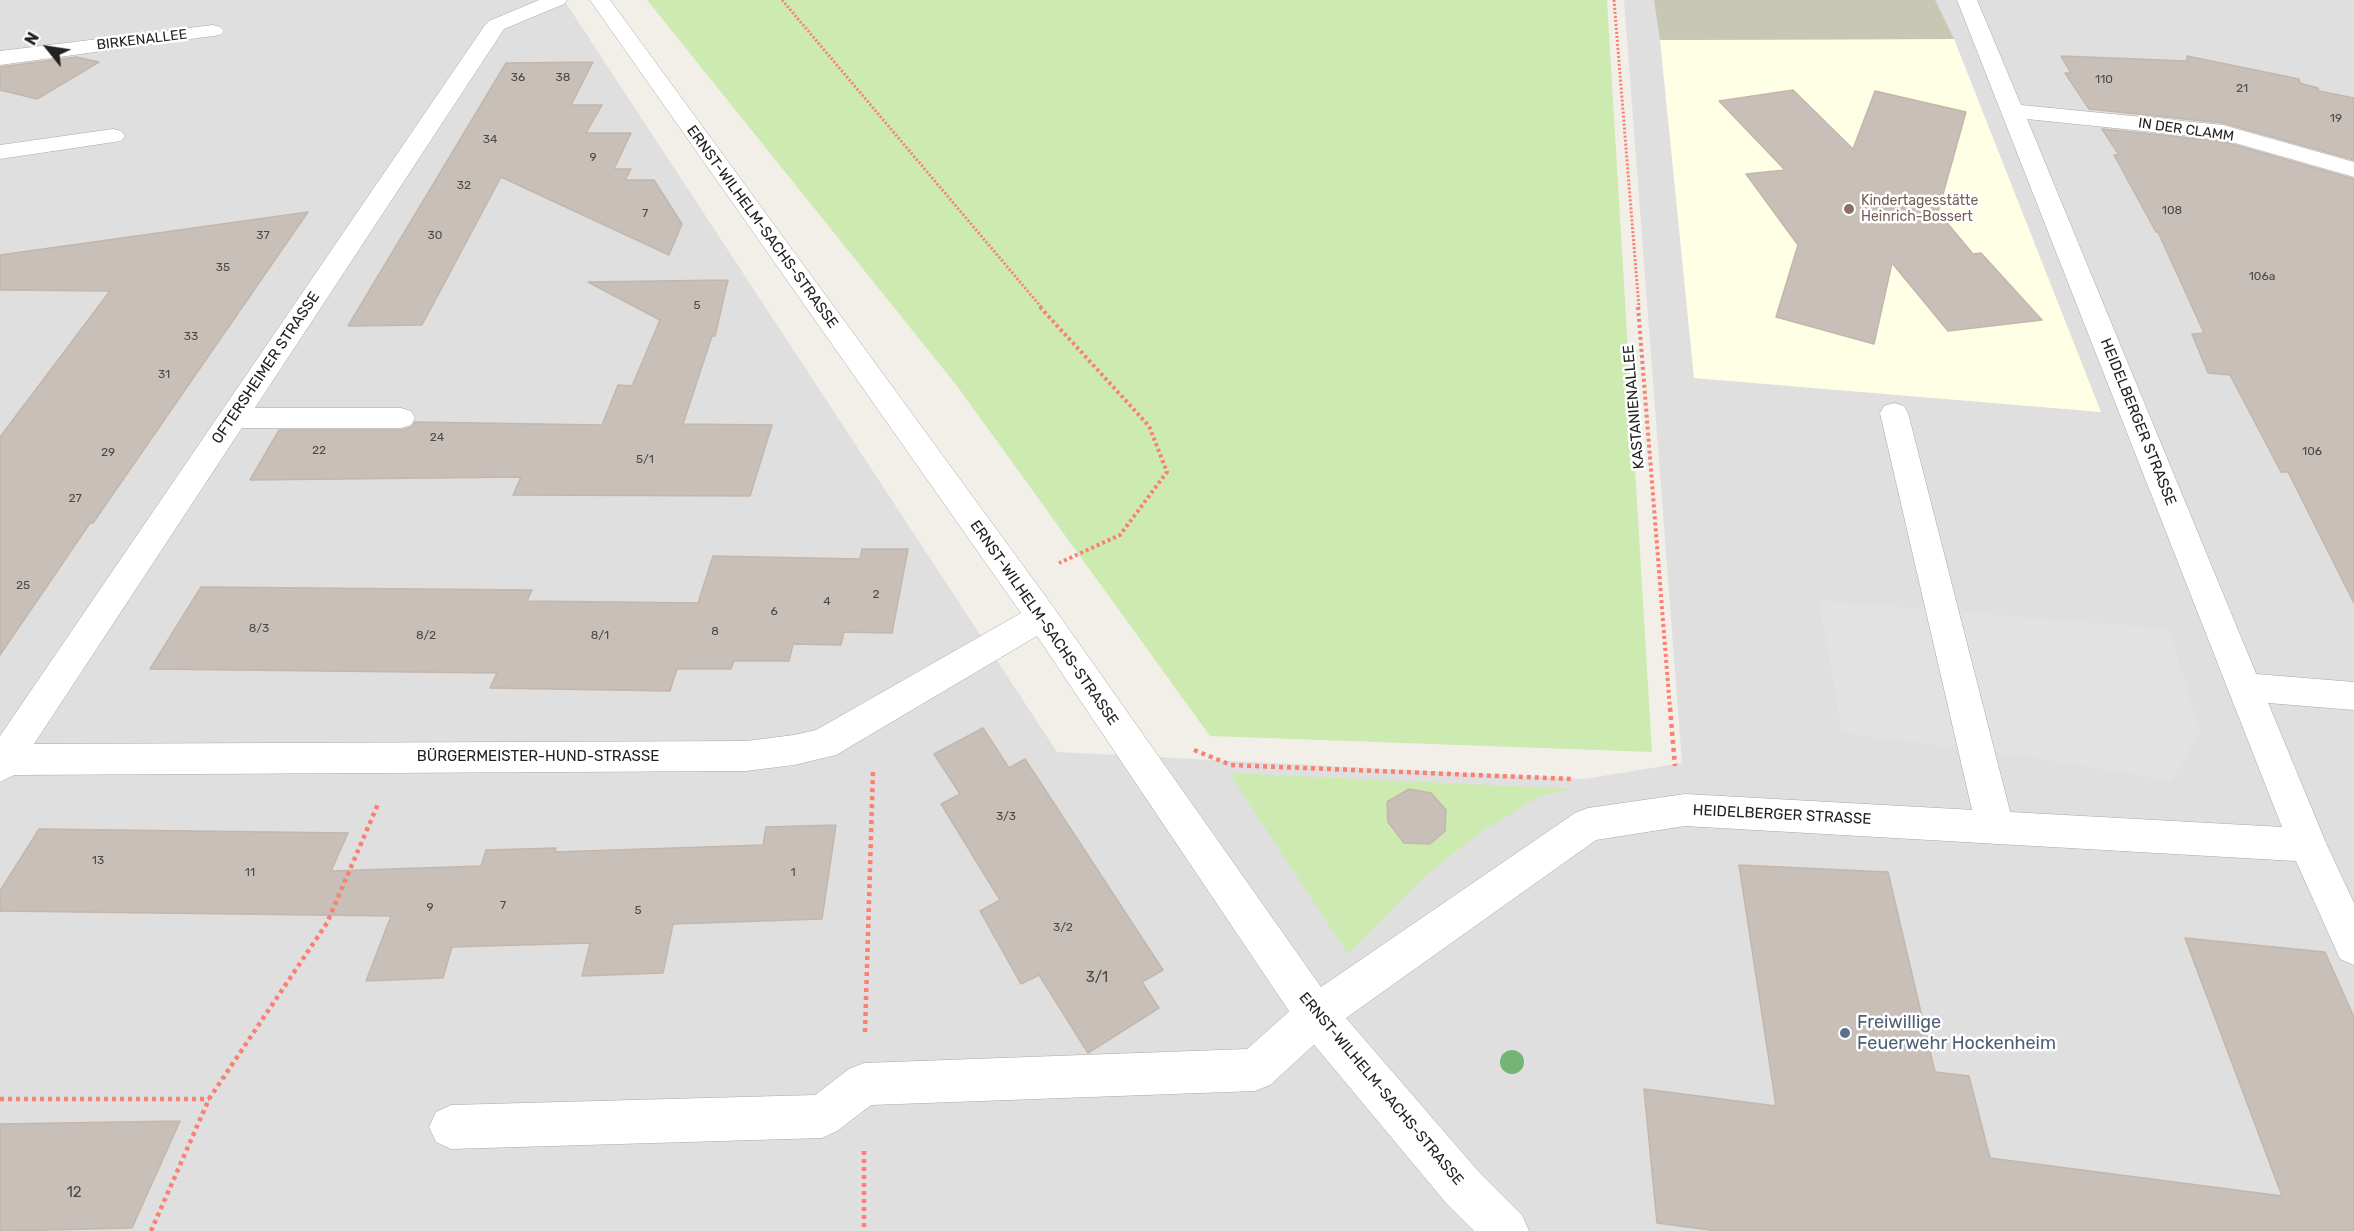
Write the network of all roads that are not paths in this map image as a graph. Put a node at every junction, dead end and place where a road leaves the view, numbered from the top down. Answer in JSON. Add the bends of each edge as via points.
{"nodes":[{"id":1,"x":556,"y":0,"type":"edge"},
{"id":2,"x":600,"y":0,"type":"edge"},
{"id":3,"x":1967,"y":0,"type":"edge"},
{"id":4,"x":213,"y":30,"type":"dead end"},
{"id":5,"x":0,"y":58,"type":"edge"},
{"id":6,"x":2014,"y":111,"type":"junction"},
{"id":7,"x":113,"y":136,"type":"dead end"},
{"id":8,"x":0,"y":152,"type":"edge"},
{"id":9,"x":2354,"y":170,"type":"edge"},
{"id":10,"x":1894,"y":413,"type":"dead end"},
{"id":11,"x":233,"y":418,"type":"junction"},
{"id":12,"x":401,"y":418,"type":"dead end"},
{"id":13,"x":1042,"y":617,"type":"junction"},
{"id":14,"x":2244,"y":687,"type":"junction"},
{"id":15,"x":2354,"y":696,"type":"edge"},
{"id":16,"x":1,"y":762,"type":"edge"},
{"id":17,"x":1995,"y":827,"type":"junction"},
{"id":18,"x":2307,"y":845,"type":"junction"},
{"id":19,"x":2354,"y":946,"type":"edge"},
{"id":20,"x":1316,"y":1015,"type":"junction"},
{"id":21,"x":451,"y":1127,"type":"dead end"},
{"id":22,"x":1506,"y":1231,"type":"edge"}],
"edges":[{"from":1,"to":11,"type":"street","name":"OFTERSHEIMER STRASSE","via":[[496,25]]},
{"from":2,"to":13,"type":"street","name":"ERNST-WILHELM-SACHS-STRASSE"},
{"from":3,"to":6,"type":"street","name":"HEIDELBERGER STRASSE"},
{"from":4,"to":5,"type":"street","name":"BIRKENALLEE"},
{"from":6,"to":9,"type":"street","name":"IN DER CLAMM","via":[[2223,132]]},
{"from":6,"to":14,"type":"street","name":"HEIDELBERGER STRASSE"},
{"from":7,"to":8,"type":"street"},
{"from":10,"to":17,"type":"street"},
{"from":11,"to":12,"type":"street"},
{"from":11,"to":16,"type":"street","name":"OFTERSHEIMER STRASSE"},
{"from":13,"to":16,"type":"street","name":"BÜRGERMEISTER-HUND-STRASSE","via":[[823,744],[746,756]]},
{"from":13,"to":20,"type":"street","name":"ERNST-WILHELM-SACHS-STRASSE"},
{"from":14,"to":15,"type":"street"},
{"from":14,"to":18,"type":"street","name":"HEIDELBERGER STRASSE"},
{"from":17,"to":18,"type":"street","name":"HEIDELBERGER STRASSE"},
{"from":17,"to":20,"type":"street","name":"HEIDELBERGER STRASSE","via":[[1685,810],[1588,825]]},
{"from":18,"to":19,"type":"street","name":"HEIDELBERGER STRASSE"},
{"from":20,"to":21,"type":"street","name":"HEIDELBERGER STRASSE","via":[[1255,1070],[864,1084],[822,1116]]},
{"from":20,"to":22,"type":"street","name":"ERNST-WILHELM-SACHS-STRASSE","via":[[1462,1187]]}]}
